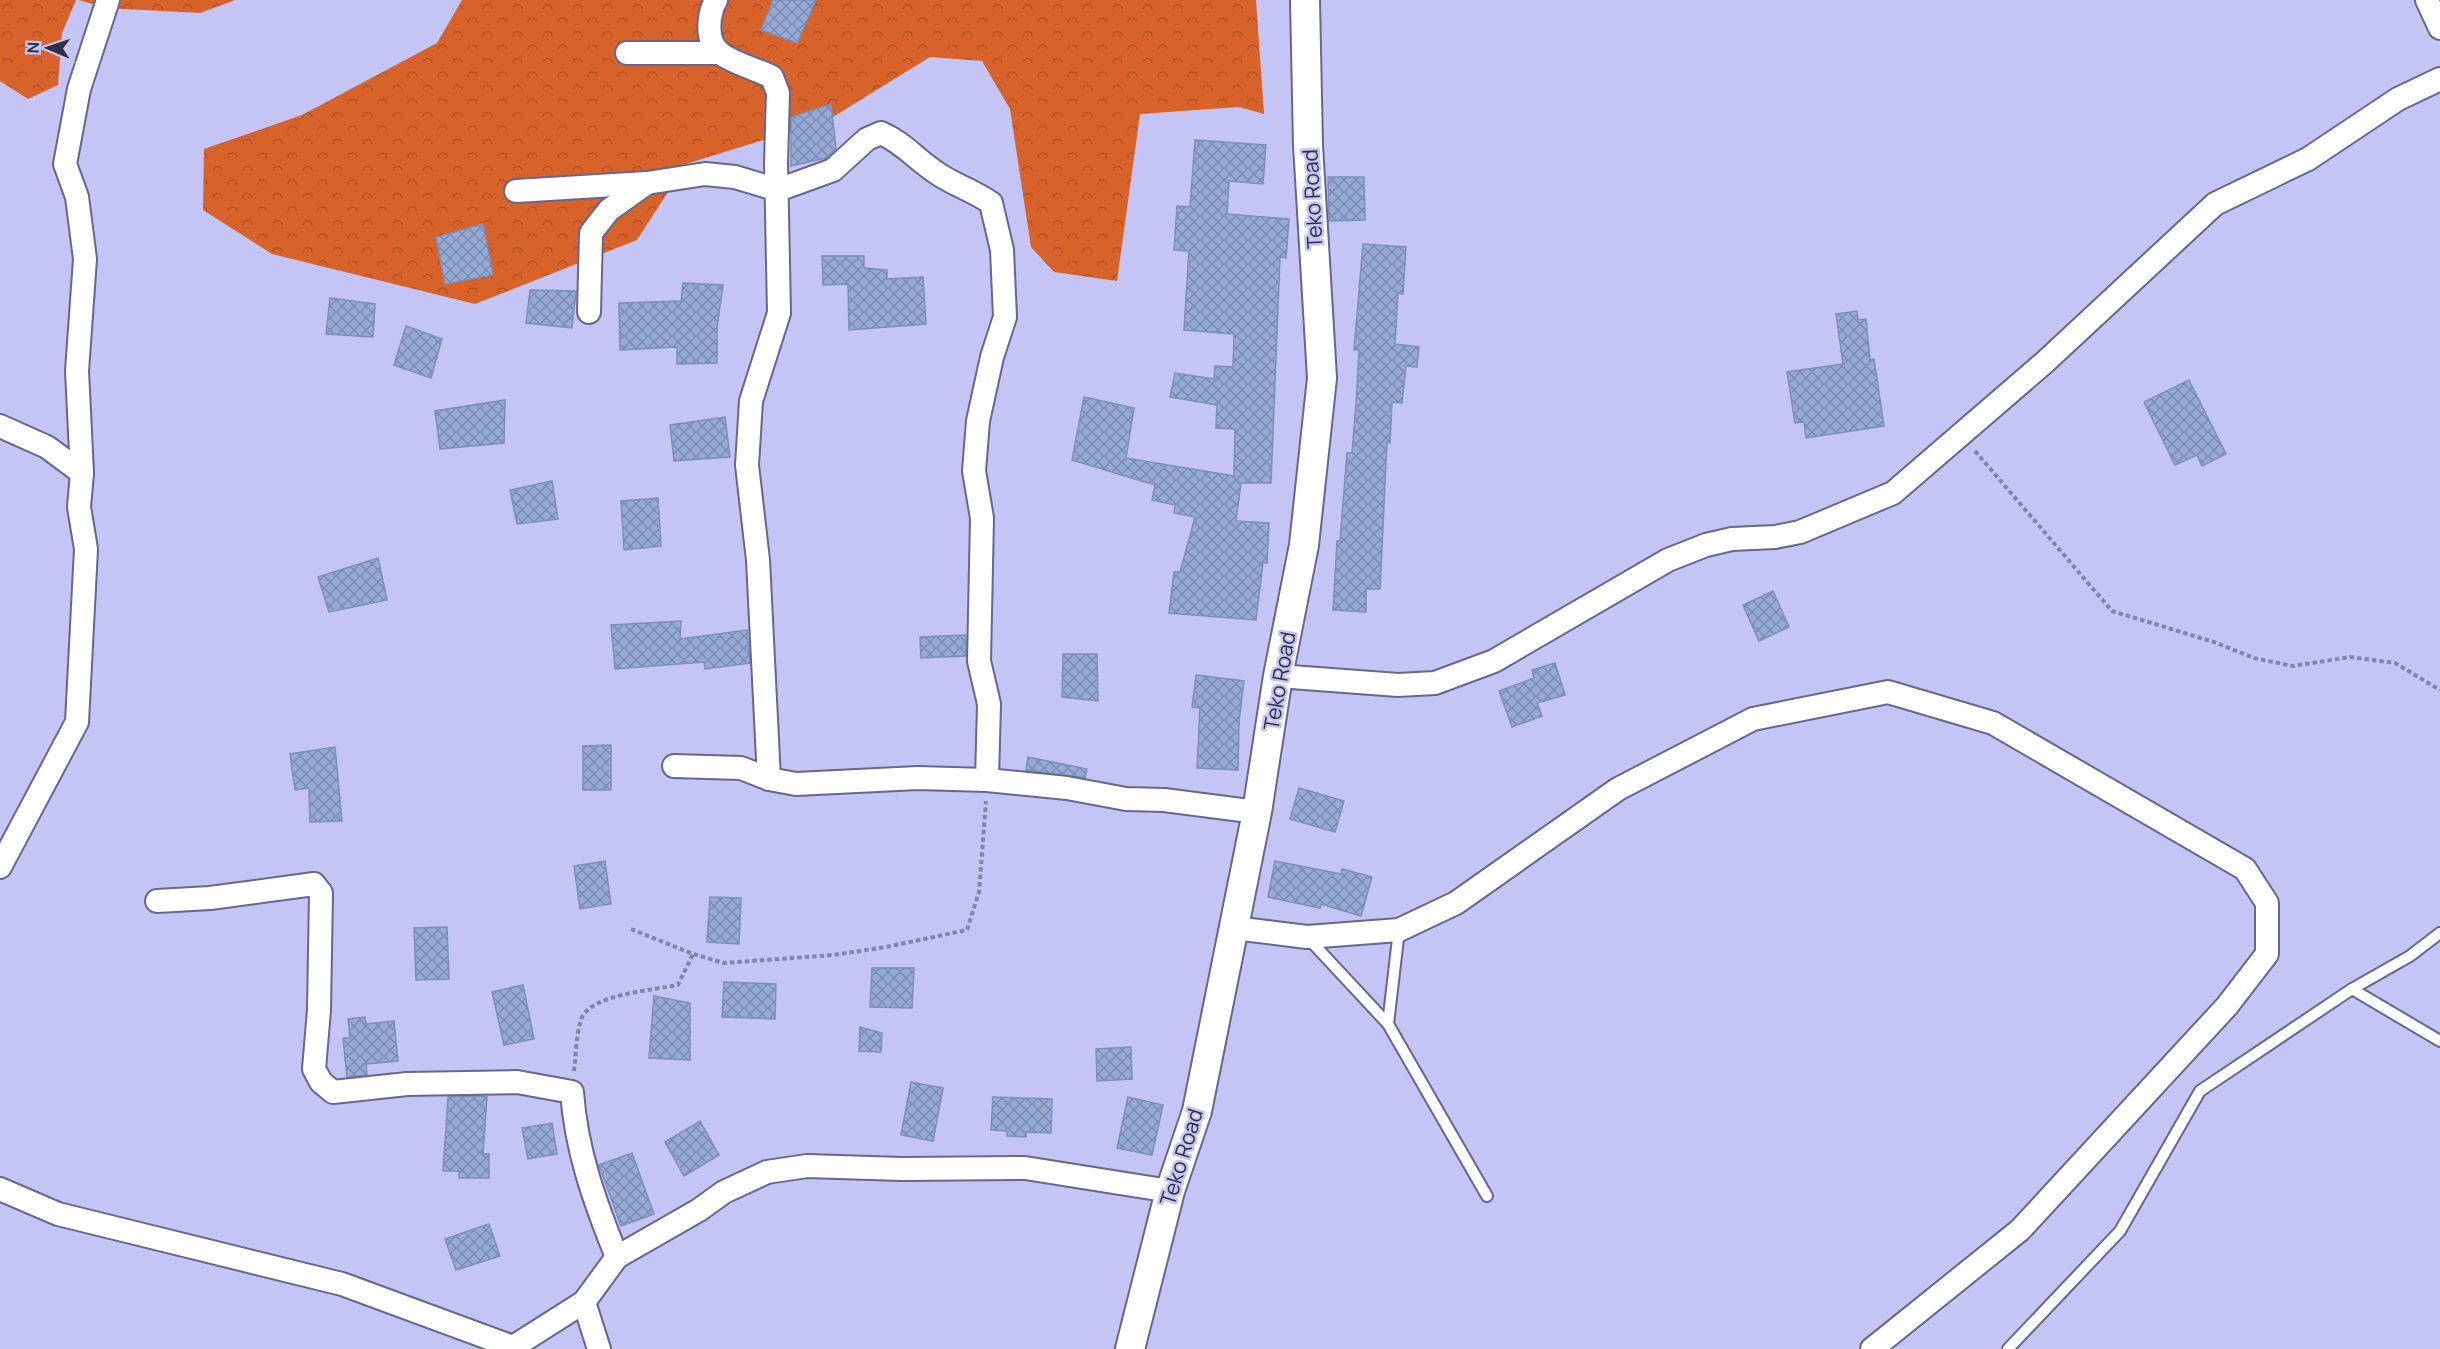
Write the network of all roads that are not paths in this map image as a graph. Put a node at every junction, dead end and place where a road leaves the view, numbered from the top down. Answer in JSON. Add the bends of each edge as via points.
{"nodes":[{"id":1,"x":108,"y":0,"type":"edge"},
{"id":2,"x":716,"y":0,"type":"edge"},
{"id":3,"x":1305,"y":0,"type":"edge"},
{"id":4,"x":2427,"y":0,"type":"edge"},
{"id":5,"x":2440,"y":27,"type":"edge"},
{"id":6,"x":627,"y":53,"type":"dead end"},
{"id":7,"x":720,"y":53,"type":"junction"},
{"id":8,"x":2440,"y":79,"type":"edge"},
{"id":9,"x":647,"y":183,"type":"junction"},
{"id":10,"x":778,"y":190,"type":"junction"},
{"id":11,"x":516,"y":191,"type":"dead end"},
{"id":12,"x":589,"y":312,"type":"dead end"},
{"id":13,"x":0,"y":426,"type":"edge"},
{"id":14,"x":82,"y":473,"type":"junction"},
{"id":15,"x":1278,"y":676,"type":"junction"},
{"id":16,"x":674,"y":766,"type":"dead end"},
{"id":17,"x":769,"y":779,"type":"junction"},
{"id":18,"x":987,"y":780,"type":"junction"},
{"id":19,"x":1257,"y":812,"type":"junction"},
{"id":20,"x":0,"y":867,"type":"edge"},
{"id":21,"x":157,"y":901,"type":"dead end"},
{"id":22,"x":1233,"y":928,"type":"junction"},
{"id":23,"x":1399,"y":930,"type":"junction"},
{"id":24,"x":2440,"y":933,"type":"edge"},
{"id":25,"x":1307,"y":936,"type":"junction"},
{"id":26,"x":2352,"y":989,"type":"junction"},
{"id":27,"x":1388,"y":1024,"type":"junction"},
{"id":28,"x":2440,"y":1041,"type":"edge"},
{"id":29,"x":0,"y":1189,"type":"edge"},
{"id":30,"x":1170,"y":1191,"type":"junction"},
{"id":31,"x":1487,"y":1196,"type":"dead end"},
{"id":32,"x":616,"y":1257,"type":"junction"},
{"id":33,"x":584,"y":1302,"type":"junction"},
{"id":34,"x":511,"y":1348,"type":"edge"},
{"id":35,"x":599,"y":1349,"type":"edge"},
{"id":36,"x":1130,"y":1349,"type":"edge"},
{"id":37,"x":1872,"y":1349,"type":"edge"},
{"id":38,"x":2008,"y":1349,"type":"edge"}],
"edges":[{"from":1,"to":14,"type":"street","via":[[79,90],[65,164],[77,197],[85,259],[77,371]]},
{"from":2,"to":7,"type":"street","via":[[710,10],[710,37]]},
{"from":3,"to":15,"type":"street","name":"Teko Road","via":[[1308,145],[1322,378],[1304,545]]},
{"from":4,"to":5,"type":"street"},
{"from":6,"to":7,"type":"street"},
{"from":7,"to":10,"type":"street","via":[[772,78],[778,93]]},
{"from":8,"to":15,"type":"street","via":[[2398,99],[2308,159],[2215,204],[2045,362],[1893,493],[1800,532],[1732,539],[1668,560],[1494,661],[1435,683],[1398,685]]},
{"from":9,"to":10,"type":"street","via":[[705,174],[735,177]]},
{"from":9,"to":11,"type":"street"},
{"from":9,"to":12,"type":"street","via":[[609,210],[591,233]]},
{"from":10,"to":17,"type":"street","via":[[779,313],[751,400],[747,465],[758,560]]},
{"from":10,"to":18,"type":"street","via":[[833,170],[867,139],[880,133],[898,140],[935,172],[991,202],[1002,250],[1005,317],[978,421],[974,471],[981,518],[979,661],[989,704]]},
{"from":13,"to":14,"type":"street","via":[[47,447]]},
{"from":14,"to":20,"type":"street","via":[[79,507],[86,549],[77,722]]},
{"from":15,"to":19,"type":"street","name":"Teko Road"},
{"from":16,"to":17,"type":"street","via":[[741,768]]},
{"from":17,"to":18,"type":"street","via":[[796,784],[918,778]]},
{"from":18,"to":19,"type":"street"},
{"from":19,"to":22,"type":"street","name":"Teko Road"},
{"from":21,"to":32,"type":"street","via":[[314,884],[321,893],[314,1069],[321,1082],[333,1092],[407,1084],[517,1082],[572,1092],[575,1132]]},
{"from":22,"to":25,"type":"street"},
{"from":22,"to":30,"type":"street","name":"Teko Road","via":[[1197,1111]]},
{"from":23,"to":25,"type":"street"},
{"from":23,"to":27,"type":"lane"},
{"from":23,"to":37,"type":"street","via":[[1456,903],[1618,789],[1753,719],[1888,692],[1993,723],[2245,869],[2267,903],[2267,954],[2261,963],[2227,1006],[2020,1230]]},
{"from":24,"to":26,"type":"lane","via":[[2410,956]]},
{"from":25,"to":27,"type":"lane"},
{"from":26,"to":28,"type":"lane"},
{"from":26,"to":38,"type":"lane","via":[[2200,1091],[2120,1230]]},
{"from":27,"to":31,"type":"lane"},
{"from":29,"to":34,"type":"street","via":[[58,1214],[342,1284]]},
{"from":30,"to":32,"type":"street","via":[[1025,1168],[807,1166],[767,1172],[724,1192]]},
{"from":30,"to":36,"type":"street","name":"Teko Road"},
{"from":32,"to":33,"type":"street"},
{"from":33,"to":34,"type":"street"},
{"from":33,"to":35,"type":"street"}]}
